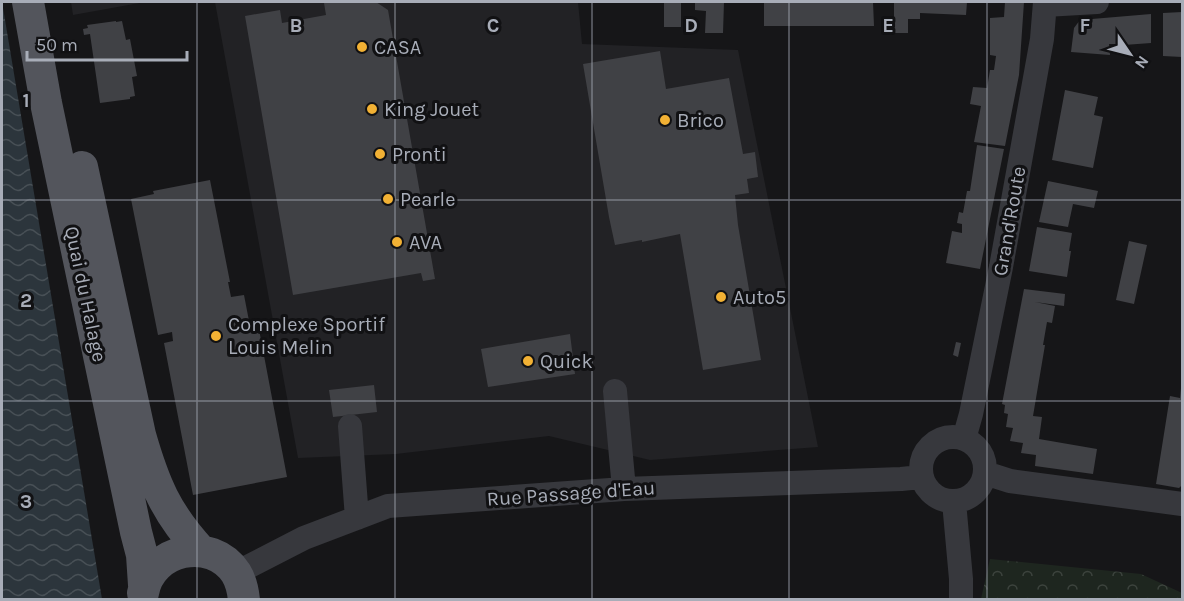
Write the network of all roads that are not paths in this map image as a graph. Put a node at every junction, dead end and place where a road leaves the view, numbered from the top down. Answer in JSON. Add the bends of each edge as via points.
{"nodes":[{"id":1,"x":28,"y":2,"type":"edge"},
{"id":2,"x":50,"y":2,"type":"edge"},
{"id":3,"x":1097,"y":2,"type":"edge"},
{"id":4,"x":1045,"y":3,"type":"edge"},
{"id":5,"x":615,"y":391,"type":"dead end"},
{"id":6,"x":350,"y":426,"type":"dead end"},
{"id":7,"x":964,"y":439,"type":"junction"},
{"id":8,"x":985,"y":473,"type":"junction"},
{"id":9,"x":921,"y":477,"type":"junction"},
{"id":10,"x":624,"y":489,"type":"junction"},
{"id":11,"x":954,"y":502,"type":"junction"},
{"id":12,"x":1182,"y":504,"type":"edge"},
{"id":13,"x":357,"y":518,"type":"junction"},
{"id":14,"x":201,"y":551,"type":"junction"},
{"id":15,"x":240,"y":586,"type":"edge"},
{"id":16,"x":143,"y":592,"type":"edge"},
{"id":17,"x":961,"y":600,"type":"edge"}],
"edges":[{"from":1,"to":16,"type":"main road","name":"Quai du Halage","via":[[142,555]]},
{"from":2,"to":14,"type":"main road","name":"Quai du Halage","via":[[140,435],[151,473],[172,515]]},
{"from":3,"to":4,"type":"street"},
{"from":4,"to":7,"type":"street","name":"Grand'Route","via":[[1001,267]]},
{"from":5,"to":10,"type":"street"},
{"from":6,"to":13,"type":"street"},
{"from":7,"to":8,"type":"street","via":[[982,456]]},
{"from":7,"to":9,"type":"street","via":[[952,437],[931,445],[924,454]]},
{"from":8,"to":11,"type":"street","via":[[978,490]]},
{"from":8,"to":12,"type":"street","via":[[1010,481]]},
{"from":9,"to":10,"type":"street","name":"Rue Passage d'Eau"},
{"from":9,"to":11,"type":"street","via":[[928,490],[940,499]]},
{"from":10,"to":13,"type":"street","name":"Rue Passage d'Eau","via":[[388,506]]},
{"from":11,"to":17,"type":"street"},
{"from":13,"to":15,"type":"street","name":"Rue Passage d'Eau","via":[[304,538]]},
{"from":14,"to":15,"type":"main road","name":"Quai du Halage","via":[[226,562]]},
{"from":14,"to":16,"type":"main road","name":"Quai du Halage","via":[[174,554],[162,561],[152,571]]}]}
